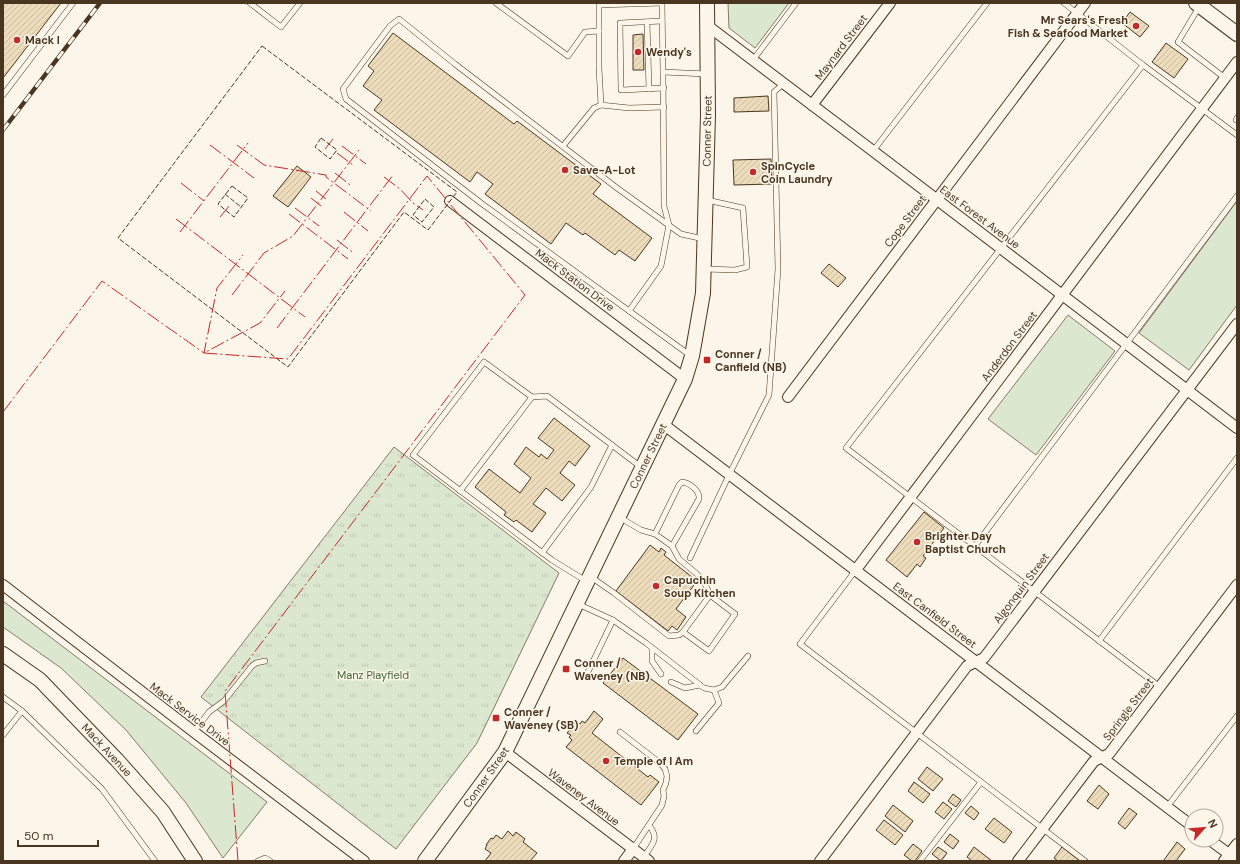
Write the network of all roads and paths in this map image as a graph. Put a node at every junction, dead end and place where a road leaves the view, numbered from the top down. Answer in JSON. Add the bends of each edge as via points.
{"nodes":[{"id":1,"x":73,"y":3,"type":"edge"},
{"id":2,"x":250,"y":3,"type":"edge"},
{"id":3,"x":300,"y":3,"type":"edge"},
{"id":4,"x":496,"y":3,"type":"edge"},
{"id":5,"x":662,"y":3,"type":"edge"},
{"id":6,"x":707,"y":3,"type":"edge"},
{"id":7,"x":796,"y":3,"type":"edge"},
{"id":8,"x":890,"y":3,"type":"edge"},
{"id":9,"x":987,"y":3,"type":"edge"},
{"id":10,"x":1064,"y":3,"type":"edge"},
{"id":11,"x":1085,"y":3,"type":"edge"},
{"id":12,"x":1198,"y":5,"type":"edge"},
{"id":13,"x":1077,"y":13,"type":"junction"},
{"id":14,"x":662,"y":21,"type":"junction"},
{"id":15,"x":648,"y":22,"type":"junction"},
{"id":16,"x":708,"y":26,"type":"junction"},
{"id":17,"x":599,"y":31,"type":"junction"},
{"id":18,"x":1237,"y":34,"type":"edge"},
{"id":19,"x":752,"y":60,"type":"junction"},
{"id":20,"x":1237,"y":62,"type":"edge"},
{"id":21,"x":1143,"y":65,"type":"junction"},
{"id":22,"x":663,"y":72,"type":"junction"},
{"id":23,"x":708,"y":74,"type":"junction"},
{"id":24,"x":1225,"y":78,"type":"junction"},
{"id":25,"x":783,"y":84,"type":"junction"},
{"id":26,"x":664,"y":88,"type":"junction"},
{"id":27,"x":649,"y":89,"type":"junction"},
{"id":28,"x":3,"y":96,"type":"edge"},
{"id":29,"x":601,"y":105,"type":"junction"},
{"id":30,"x":812,"y":105,"type":"junction"},
{"id":31,"x":664,"y":107,"type":"junction"},
{"id":32,"x":1202,"y":109,"type":"junction"},
{"id":33,"x":1237,"y":134,"type":"edge"},
{"id":34,"x":563,"y":146,"type":"junction"},
{"id":35,"x":873,"y":151,"type":"junction"},
{"id":36,"x":1237,"y":196,"type":"edge"},
{"id":37,"x":706,"y":200,"type":"junction"},
{"id":38,"x":936,"y":200,"type":"junction"},
{"id":39,"x":450,"y":201,"type":"dead end"},
{"id":40,"x":669,"y":225,"type":"junction"},
{"id":41,"x":705,"y":239,"type":"junction"},
{"id":42,"x":1001,"y":249,"type":"junction"},
{"id":43,"x":704,"y":269,"type":"junction"},
{"id":44,"x":1062,"y":295,"type":"junction"},
{"id":45,"x":629,"y":311,"type":"junction"},
{"id":46,"x":1237,"y":324,"type":"edge"},
{"id":47,"x":1127,"y":345,"type":"junction"},
{"id":48,"x":692,"y":356,"type":"junction"},
{"id":49,"x":685,"y":379,"type":"junction"},
{"id":50,"x":1187,"y":390,"type":"junction"},
{"id":51,"x":532,"y":397,"type":"junction"},
{"id":52,"x":788,"y":397,"type":"dead end"},
{"id":53,"x":663,"y":424,"type":"junction"},
{"id":54,"x":1237,"y":428,"type":"edge"},
{"id":55,"x":612,"y":445,"type":"junction"},
{"id":56,"x":1237,"y":458,"type":"edge"},
{"id":57,"x":642,"y":468,"type":"junction"},
{"id":58,"x":729,"y":475,"type":"junction"},
{"id":59,"x":460,"y":491,"type":"junction"},
{"id":60,"x":911,"y":497,"type":"junction"},
{"id":61,"x":619,"y":517,"type":"junction"},
{"id":62,"x":655,"y":534,"type":"junction"},
{"id":63,"x":672,"y":546,"type":"junction"},
{"id":64,"x":975,"y":546,"type":"junction"},
{"id":65,"x":542,"y":552,"type":"junction"},
{"id":66,"x":690,"y":558,"type":"dead end"},
{"id":67,"x":855,"y":571,"type":"junction"},
{"id":68,"x":589,"y":579,"type":"junction"},
{"id":69,"x":3,"y":585,"type":"edge"},
{"id":70,"x":1237,"y":585,"type":"edge"},
{"id":71,"x":1034,"y":591,"type":"junction"},
{"id":72,"x":710,"y":595,"type":"junction"},
{"id":73,"x":577,"y":604,"type":"junction"},
{"id":74,"x":613,"y":620,"type":"junction"},
{"id":75,"x":683,"y":632,"type":"junction"},
{"id":76,"x":1099,"y":641,"type":"junction"},
{"id":77,"x":652,"y":648,"type":"junction"},
{"id":78,"x":3,"y":654,"type":"edge"},
{"id":79,"x":748,"y":656,"type":"dead end"},
{"id":80,"x":265,"y":661,"type":"dead end"},
{"id":81,"x":976,"y":661,"type":"junction"},
{"id":82,"x":661,"y":674,"type":"dead end"},
{"id":83,"x":586,"y":676,"type":"dead end"},
{"id":84,"x":671,"y":682,"type":"dead end"},
{"id":85,"x":700,"y":686,"type":"junction"},
{"id":86,"x":1160,"y":687,"type":"junction"},
{"id":87,"x":714,"y":690,"type":"junction"},
{"id":88,"x":3,"y":697,"type":"edge"},
{"id":89,"x":22,"y":711,"type":"junction"},
{"id":90,"x":1237,"y":716,"type":"edge"},
{"id":91,"x":696,"y":731,"type":"dead end"},
{"id":92,"x":194,"y":732,"type":"junction"},
{"id":93,"x":620,"y":732,"type":"dead end"},
{"id":94,"x":917,"y":733,"type":"junction"},
{"id":95,"x":3,"y":735,"type":"edge"},
{"id":96,"x":505,"y":752,"type":"junction"},
{"id":97,"x":1102,"y":757,"type":"junction"},
{"id":98,"x":981,"y":782,"type":"junction"},
{"id":99,"x":1167,"y":807,"type":"junction"},
{"id":100,"x":1184,"y":820,"type":"edge"},
{"id":101,"x":649,"y":825,"type":"junction"},
{"id":102,"x":1043,"y":829,"type":"junction"},
{"id":103,"x":1237,"y":844,"type":"edge"},
{"id":104,"x":1218,"y":848,"type":"edge"},
{"id":105,"x":633,"y":849,"type":"junction"},
{"id":106,"x":647,"y":859,"type":"edge"},
{"id":107,"x":1230,"y":859,"type":"edge"},
{"id":108,"x":155,"y":861,"type":"edge"},
{"id":109,"x":195,"y":861,"type":"edge"},
{"id":110,"x":258,"y":861,"type":"edge"},
{"id":111,"x":270,"y":861,"type":"edge"},
{"id":112,"x":364,"y":861,"type":"edge"},
{"id":113,"x":425,"y":861,"type":"edge"},
{"id":114,"x":624,"y":861,"type":"edge"},
{"id":115,"x":820,"y":861,"type":"edge"},
{"id":116,"x":920,"y":861,"type":"edge"},
{"id":117,"x":1018,"y":861,"type":"edge"},
{"id":118,"x":1085,"y":861,"type":"edge"}],
"edges":[{"from":1,"to":28,"type":"lane"},
{"from":2,"to":3,"type":"lane","via":[[281,27]]},
{"from":4,"to":17,"type":"lane","via":[[568,56],[585,32]]},
{"from":5,"to":14,"type":"lane"},
{"from":5,"to":17,"type":"lane","via":[[600,5]]},
{"from":6,"to":16,"type":"main road","name":"Conner Street"},
{"from":7,"to":19,"type":"lane"},
{"from":8,"to":30,"type":"street","name":"Maynard Street"},
{"from":9,"to":35,"type":"lane"},
{"from":10,"to":13,"type":"lane"},
{"from":11,"to":13,"type":"street","name":"Cope Street"},
{"from":12,"to":18,"type":"main road"},
{"from":12,"to":24,"type":"lane","via":[[1178,42]]},
{"from":13,"to":21,"type":"lane"},
{"from":13,"to":38,"type":"street","name":"Cope Street"},
{"from":14,"to":15,"type":"lane"},
{"from":14,"to":22,"type":"lane"},
{"from":15,"to":27,"type":"lane"},
{"from":15,"to":27,"type":"lane","via":[[620,23],[621,90]]},
{"from":16,"to":19,"type":"street","name":"East Forest Avenue"},
{"from":16,"to":23,"type":"main road","name":"Conner Street"},
{"from":17,"to":29,"type":"lane"},
{"from":19,"to":25,"type":"street","name":"East Forest Avenue"},
{"from":20,"to":24,"type":"street","name":"Anderdon Street"},
{"from":21,"to":32,"type":"lane"},
{"from":21,"to":42,"type":"lane"},
{"from":22,"to":23,"type":"lane"},
{"from":22,"to":26,"type":"lane"},
{"from":23,"to":37,"type":"main road","name":"Conner Street"},
{"from":24,"to":32,"type":"street","name":"Anderdon Street"},
{"from":25,"to":30,"type":"street","name":"East Forest Avenue"},
{"from":25,"to":58,"type":"lane","via":[[774,92],[778,269],[769,395]]},
{"from":26,"to":27,"type":"lane"},
{"from":26,"to":31,"type":"lane"},
{"from":29,"to":31,"type":"lane","via":[[629,108]]},
{"from":29,"to":34,"type":"lane","via":[[594,108]]},
{"from":30,"to":35,"type":"street","name":"East Forest Avenue"},
{"from":31,"to":40,"type":"lane","via":[[664,206]]},
{"from":32,"to":33,"type":"lane"},
{"from":32,"to":44,"type":"street","name":"Anderdon Street"},
{"from":34,"to":40,"type":"lane"},
{"from":34,"to":45,"type":"lane","via":[[399,19],[390,26],[343,89],[346,99],[481,203]]},
{"from":35,"to":38,"type":"street","name":"East Forest Avenue"},
{"from":36,"to":47,"type":"lane"},
{"from":37,"to":41,"type":"main road","name":"Conner Street"},
{"from":37,"to":43,"type":"lane","via":[[743,208],[747,267],[735,270]]},
{"from":38,"to":42,"type":"street","name":"East Forest Avenue"},
{"from":38,"to":52,"type":"street","name":"Cope Street"},
{"from":39,"to":49,"type":"street","name":"Mack Station Drive"},
{"from":40,"to":41,"type":"lane","via":[[681,234]]},
{"from":40,"to":45,"type":"lane","via":[[661,266]]},
{"from":41,"to":43,"type":"main road","name":"Conner Street"},
{"from":42,"to":44,"type":"street","name":"East Forest Avenue"},
{"from":42,"to":60,"type":"lane","via":[[846,448]]},
{"from":43,"to":48,"type":"main road","name":"Conner Street","via":[[704,292]]},
{"from":44,"to":47,"type":"street","name":"East Forest Avenue"},
{"from":44,"to":60,"type":"street","name":"Anderdon Street"},
{"from":45,"to":48,"type":"lane"},
{"from":46,"to":50,"type":"street","name":"Algonquin Street"},
{"from":47,"to":50,"type":"street","name":"East Forest Avenue"},
{"from":47,"to":64,"type":"lane"},
{"from":48,"to":49,"type":"main road","name":"Conner Street"},
{"from":49,"to":53,"type":"main road","name":"Conner Street"},
{"from":50,"to":54,"type":"street","name":"East Forest Avenue"},
{"from":50,"to":71,"type":"street","name":"Algonquin Street"},
{"from":51,"to":55,"type":"lane","via":[[547,396]]},
{"from":51,"to":59,"type":"lane"},
{"from":51,"to":59,"type":"lane","via":[[484,362],[413,455]]},
{"from":53,"to":57,"type":"main road","name":"Conner Street"},
{"from":53,"to":58,"type":"street","name":"East Canfield Street"},
{"from":55,"to":57,"type":"lane"},
{"from":55,"to":65,"type":"lane","via":[[591,487]]},
{"from":56,"to":76,"type":"lane"},
{"from":57,"to":61,"type":"main road","name":"Conner Street"},
{"from":58,"to":66,"type":"lane"},
{"from":58,"to":67,"type":"street","name":"East Canfield Street"},
{"from":59,"to":65,"type":"lane"},
{"from":60,"to":64,"type":"lane"},
{"from":60,"to":67,"type":"street","name":"Anderdon Street"},
{"from":61,"to":62,"type":"lane","via":[[641,530]]},
{"from":61,"to":68,"type":"main road","name":"Conner Street"},
{"from":62,"to":63,"type":"lane"},
{"from":62,"to":63,"type":"lane","via":[[679,485],[686,482],[697,491],[699,499]]},
{"from":63,"to":72,"type":"lane","via":[[679,559],[705,584]]},
{"from":64,"to":71,"type":"lane"},
{"from":65,"to":68,"type":"lane"},
{"from":67,"to":81,"type":"street","name":"East Canfield Street"},
{"from":67,"to":94,"type":"lane","name":"Anderdon Street","via":[[800,644]]},
{"from":68,"to":73,"type":"main road","name":"Conner Street"},
{"from":68,"to":75,"type":"lane","via":[[614,593],[669,636]]},
{"from":69,"to":92,"type":"street","name":"Mack Service Drive"},
{"from":70,"to":86,"type":"street","name":"Springle Street"},
{"from":71,"to":76,"type":"lane"},
{"from":71,"to":81,"type":"street","name":"Algonquin Street","via":[[984,658]]},
{"from":72,"to":75,"type":"lane"},
{"from":72,"to":75,"type":"lane","via":[[735,614],[708,650]]},
{"from":73,"to":74,"type":"lane"},
{"from":73,"to":96,"type":"main road","name":"Conner Street"},
{"from":74,"to":77,"type":"lane"},
{"from":74,"to":83,"type":"lane"},
{"from":76,"to":86,"type":"lane"},
{"from":77,"to":82,"type":"lane","via":[[652,662]]},
{"from":77,"to":85,"type":"lane"},
{"from":78,"to":109,"type":"main road","name":"Mack Avenue","via":[[40,680],[117,760],[163,812]]},
{"from":79,"to":87,"type":"lane","via":[[722,687]]},
{"from":80,"to":92,"type":"lane","via":[[252,666],[224,701],[209,712]]},
{"from":81,"to":94,"type":"street","name":"Algonquin Street","via":[[967,666]]},
{"from":81,"to":97,"type":"street","name":"East Canfield Street"},
{"from":84,"to":85,"type":"lane","via":[[685,688]]},
{"from":85,"to":87,"type":"lane"},
{"from":86,"to":97,"type":"street","name":"Springle Street","via":[[1109,754]]},
{"from":87,"to":91,"type":"lane","via":[[719,703]]},
{"from":88,"to":89,"type":"lane"},
{"from":89,"to":95,"type":"lane"},
{"from":89,"to":108,"type":"lane","via":[[102,789]]},
{"from":90,"to":99,"type":"lane"},
{"from":92,"to":112,"type":"street","name":"Mack Service Drive"},
{"from":93,"to":101,"type":"lane","via":[[660,763],[667,776],[662,805]]},
{"from":94,"to":98,"type":"lane"},
{"from":94,"to":115,"type":"street","name":"Algonquin Street"},
{"from":96,"to":105,"type":"street","name":"Waveney Avenue"},
{"from":96,"to":113,"type":"main road","name":"Conner Street"},
{"from":97,"to":99,"type":"street","name":"East Canfield Street"},
{"from":97,"to":102,"type":"street","name":"Springle Street","via":[[1094,761]]},
{"from":98,"to":102,"type":"lane"},
{"from":98,"to":116,"type":"lane"},
{"from":99,"to":100,"type":"street","name":"East Canfield Street"},
{"from":101,"to":105,"type":"lane"},
{"from":101,"to":106,"type":"lane","via":[[656,836]]},
{"from":102,"to":117,"type":"street","name":"Springle Street"},
{"from":102,"to":118,"type":"lane"},
{"from":103,"to":107,"type":"street"},
{"from":104,"to":107,"type":"street"},
{"from":105,"to":106,"type":"street","name":"Waveney Avenue"},
{"from":105,"to":114,"type":"street"},
{"from":110,"to":111,"type":"lane","via":[[265,858]]}]}
